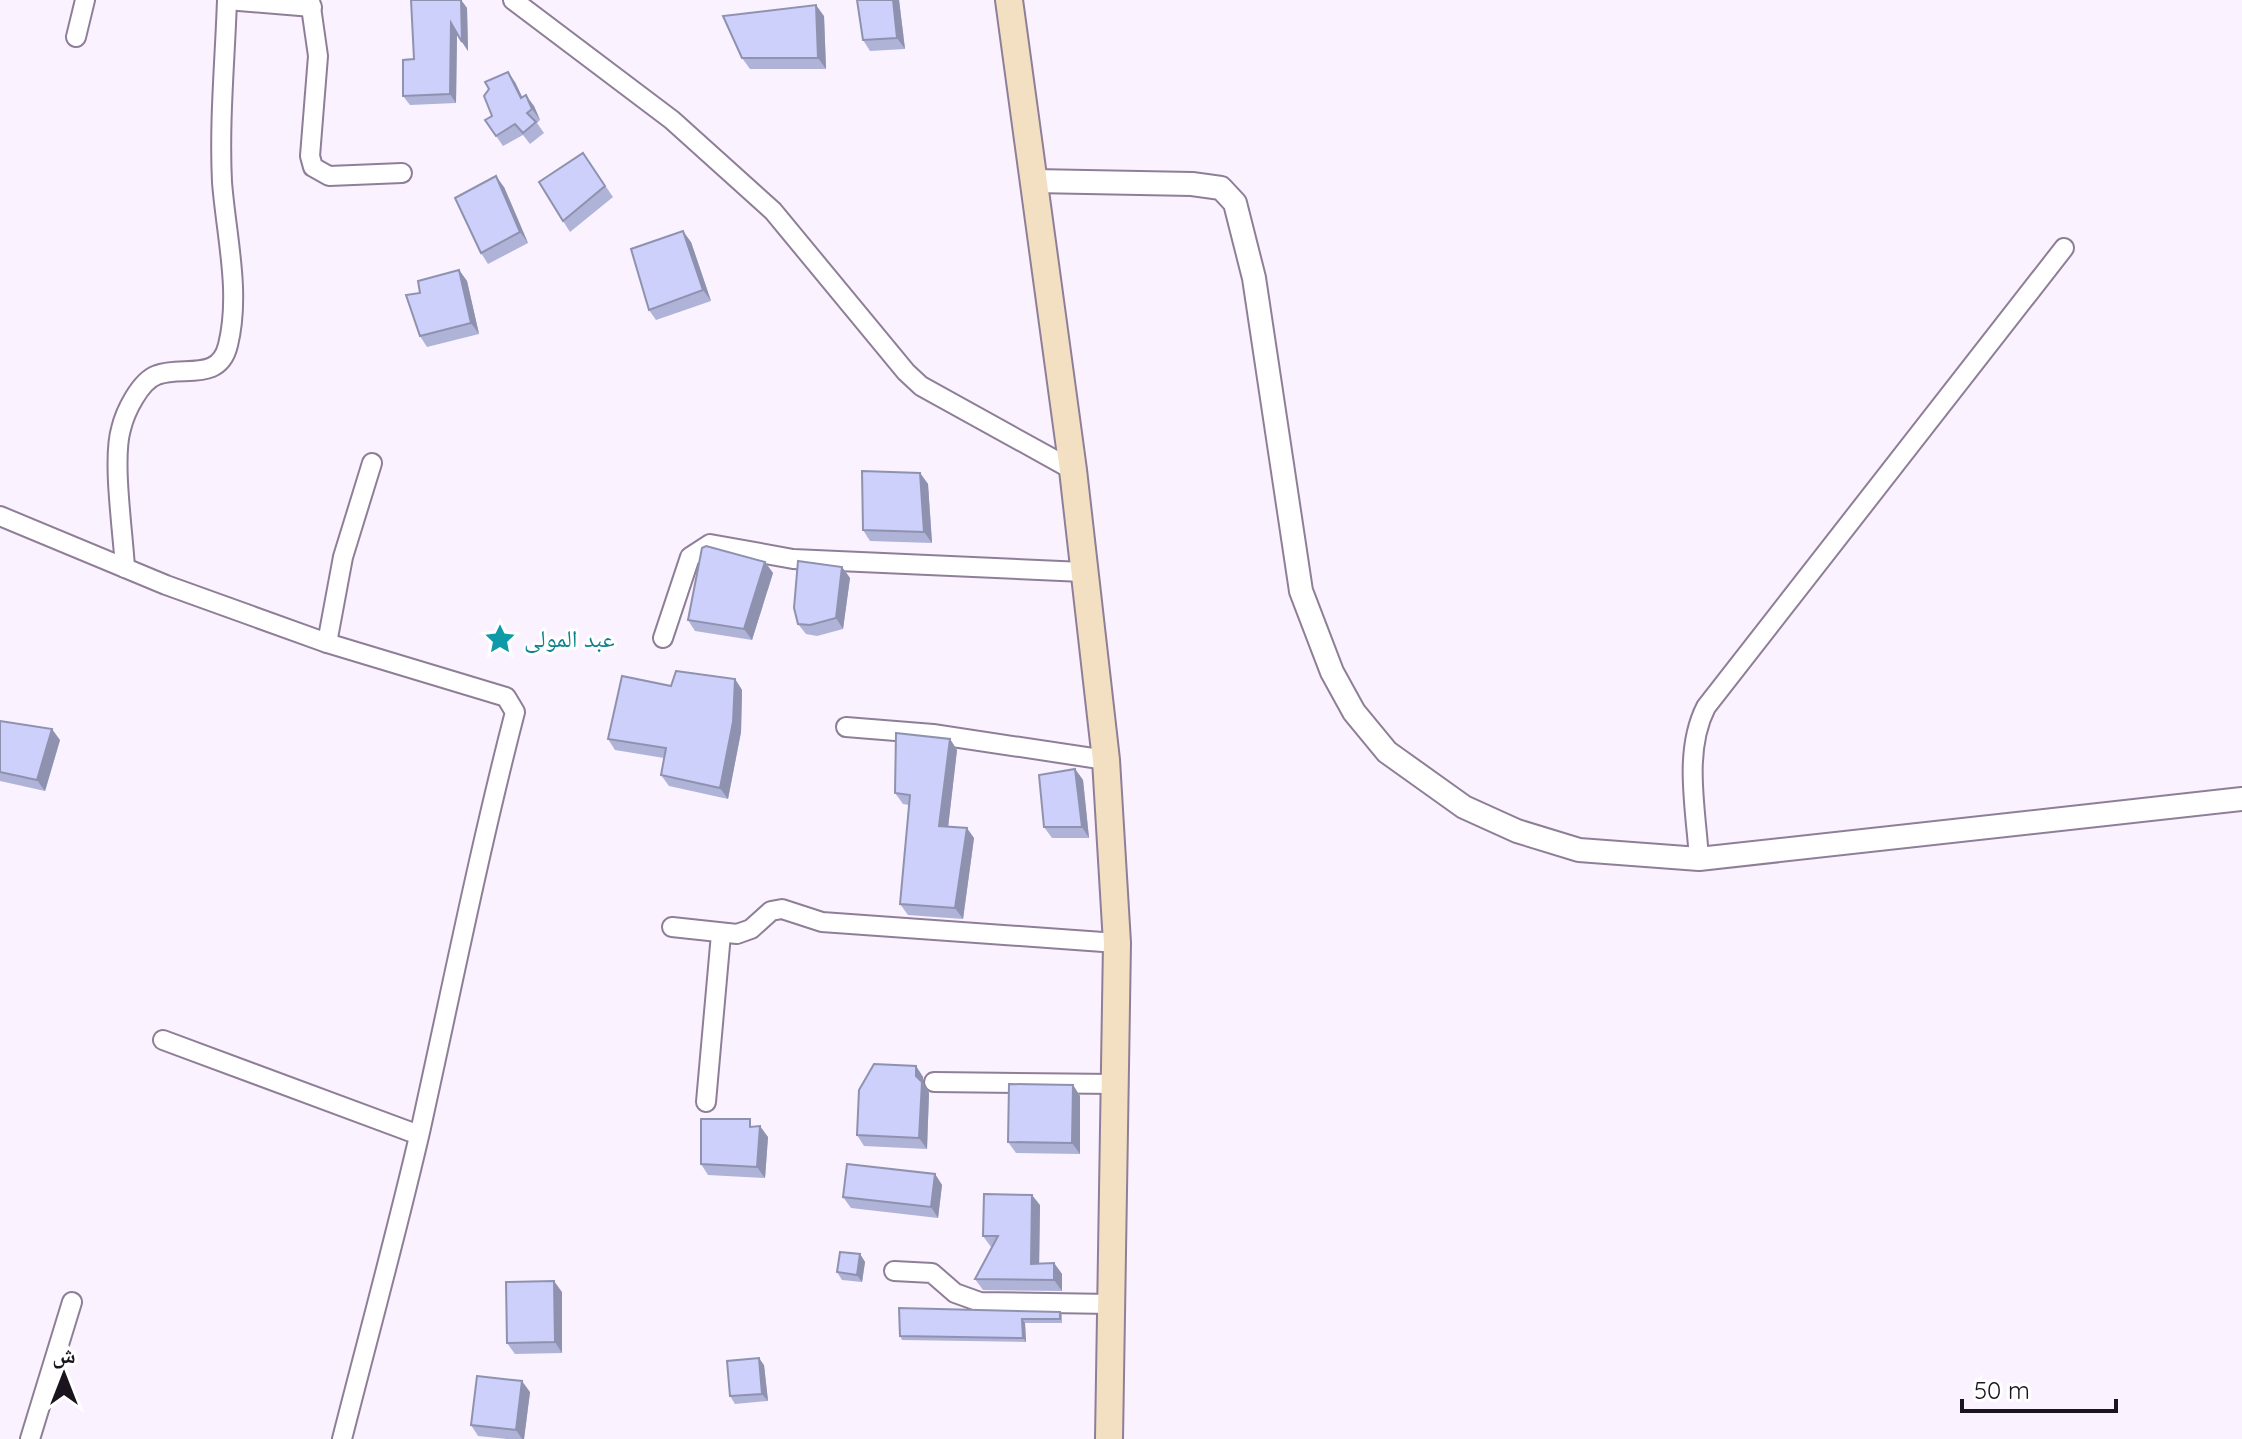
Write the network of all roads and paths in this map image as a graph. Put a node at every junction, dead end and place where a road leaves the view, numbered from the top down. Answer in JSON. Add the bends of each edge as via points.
{"nodes":[{"id":1,"x":85,"y":0,"type":"edge"},
{"id":2,"x":227,"y":0,"type":"edge"},
{"id":3,"x":513,"y":0,"type":"edge"},
{"id":4,"x":1009,"y":0,"type":"edge"},
{"id":5,"x":311,"y":4,"type":"edge"},
{"id":6,"x":76,"y":37,"type":"dead end"},
{"id":7,"x":402,"y":173,"type":"dead end"},
{"id":8,"x":1034,"y":181,"type":"junction"},
{"id":9,"x":2064,"y":248,"type":"dead end"},
{"id":10,"x":372,"y":463,"type":"dead end"},
{"id":11,"x":1073,"y":470,"type":"junction"},
{"id":12,"x":0,"y":516,"type":"edge"},
{"id":13,"x":125,"y":568,"type":"junction"},
{"id":14,"x":1083,"y":572,"type":"junction"},
{"id":15,"x":663,"y":638,"type":"dead end"},
{"id":16,"x":327,"y":643,"type":"junction"},
{"id":17,"x":846,"y":727,"type":"dead end"},
{"id":18,"x":1106,"y":760,"type":"junction"},
{"id":19,"x":2242,"y":799,"type":"edge"},
{"id":20,"x":1699,"y":859,"type":"junction"},
{"id":21,"x":672,"y":927,"type":"dead end"},
{"id":22,"x":721,"y":934,"type":"junction"},
{"id":23,"x":1117,"y":943,"type":"junction"},
{"id":24,"x":163,"y":1040,"type":"dead end"},
{"id":25,"x":934,"y":1082,"type":"dead end"},
{"id":26,"x":1116,"y":1084,"type":"junction"},
{"id":27,"x":706,"y":1102,"type":"dead end"},
{"id":28,"x":419,"y":1135,"type":"junction"},
{"id":29,"x":894,"y":1271,"type":"dead end"},
{"id":30,"x":72,"y":1302,"type":"dead end"},
{"id":31,"x":1112,"y":1304,"type":"junction"},
{"id":32,"x":30,"y":1439,"type":"edge"},
{"id":33,"x":342,"y":1439,"type":"edge"},
{"id":34,"x":1109,"y":1439,"type":"edge"}],
"edges":[{"from":1,"to":6,"type":"street"},
{"from":2,"to":5,"type":"street"},
{"from":2,"to":13,"type":"street","via":[[222,161],[232,274],[228,346],[220,361],[204,371],[152,377],[124,420],[118,443]]},
{"from":3,"to":11,"type":"street","via":[[672,120],[773,211],[921,386]]},
{"from":4,"to":8,"type":"main road"},
{"from":5,"to":7,"type":"street","via":[[318,56],[313,167],[329,176]]},
{"from":8,"to":11,"type":"main road"},
{"from":8,"to":20,"type":"street","via":[[1192,184],[1221,188],[1235,203],[1254,278],[1301,591],[1332,672],[1354,712],[1387,752],[1464,807],[1517,831],[1579,850]]},
{"from":9,"to":20,"type":"street","via":[[1706,707],[1695,728],[1692,751]]},
{"from":10,"to":16,"type":"street","via":[[343,557]]},
{"from":11,"to":14,"type":"main road"},
{"from":12,"to":13,"type":"street"},
{"from":13,"to":16,"type":"street"},
{"from":14,"to":15,"type":"street","via":[[793,559],[710,544],[690,557]]},
{"from":14,"to":18,"type":"main road"},
{"from":16,"to":28,"type":"street","via":[[506,697],[515,712],[476,862]]},
{"from":17,"to":18,"type":"street","via":[[933,734]]},
{"from":18,"to":23,"type":"main road"},
{"from":19,"to":20,"type":"street"},
{"from":21,"to":22,"type":"street"},
{"from":22,"to":23,"type":"street","via":[[744,932],[782,909],[822,922]]},
{"from":22,"to":27,"type":"street"},
{"from":23,"to":26,"type":"main road"},
{"from":24,"to":28,"type":"street"},
{"from":25,"to":26,"type":"street"},
{"from":26,"to":31,"type":"main road"},
{"from":28,"to":33,"type":"street"},
{"from":29,"to":31,"type":"street","via":[[932,1273],[955,1293],[980,1302]]},
{"from":30,"to":32,"type":"street"},
{"from":31,"to":34,"type":"main road"}]}
